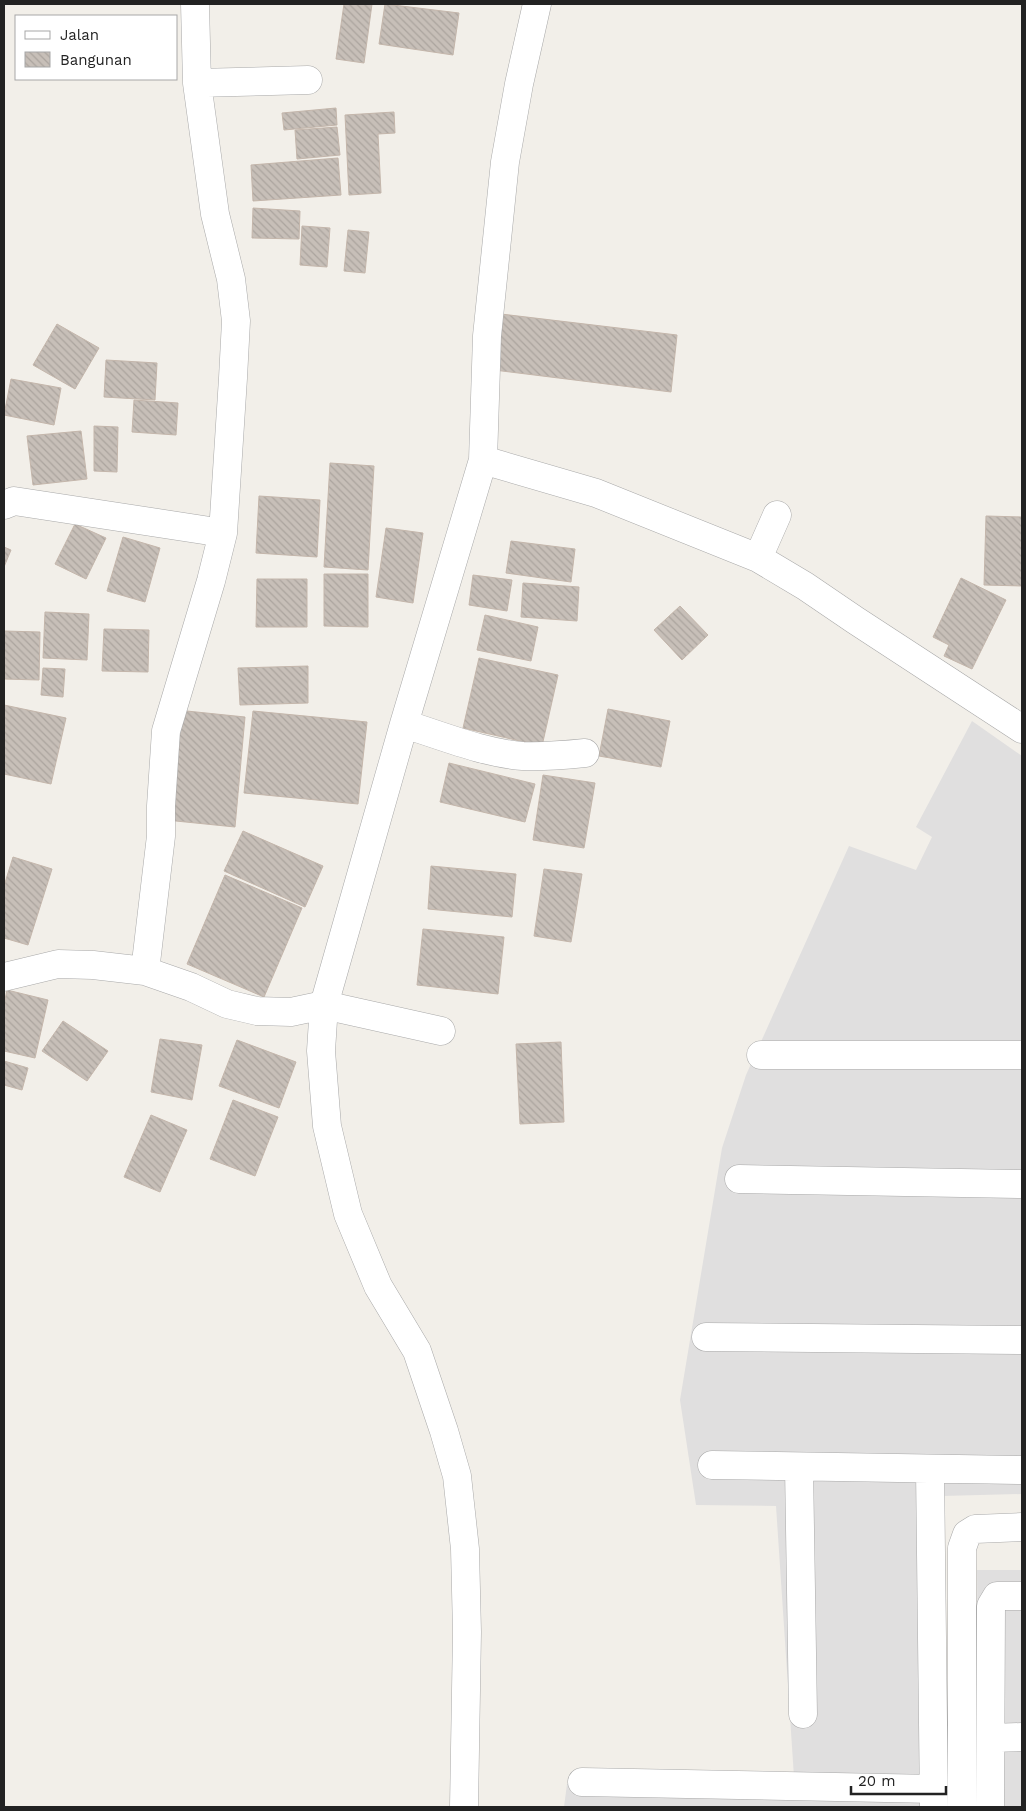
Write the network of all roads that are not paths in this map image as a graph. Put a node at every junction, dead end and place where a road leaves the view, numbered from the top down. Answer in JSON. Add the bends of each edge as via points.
{"nodes":[{"id":1,"x":195,"y":4,"type":"edge"},
{"id":2,"x":537,"y":4,"type":"edge"},
{"id":3,"x":308,"y":80,"type":"dead end"},
{"id":4,"x":197,"y":83,"type":"junction"},
{"id":5,"x":483,"y":460,"type":"junction"},
{"id":6,"x":4,"y":506,"type":"edge"},
{"id":7,"x":777,"y":514,"type":"dead end"},
{"id":8,"x":223,"y":533,"type":"junction"},
{"id":9,"x":758,"y":558,"type":"junction"},
{"id":10,"x":404,"y":724,"type":"junction"},
{"id":11,"x":1022,"y":729,"type":"edge"},
{"id":12,"x":585,"y":753,"type":"dead end"},
{"id":13,"x":145,"y":970,"type":"junction"},
{"id":14,"x":4,"y":977,"type":"edge"},
{"id":15,"x":324,"y":1005,"type":"junction"},
{"id":16,"x":441,"y":1031,"type":"dead end"},
{"id":17,"x":1022,"y":1055,"type":"edge"},
{"id":18,"x":761,"y":1056,"type":"dead end"},
{"id":19,"x":739,"y":1179,"type":"dead end"},
{"id":20,"x":1022,"y":1184,"type":"edge"},
{"id":21,"x":706,"y":1337,"type":"dead end"},
{"id":22,"x":1022,"y":1340,"type":"edge"},
{"id":23,"x":712,"y":1465,"type":"dead end"},
{"id":24,"x":799,"y":1467,"type":"junction"},
{"id":25,"x":930,"y":1469,"type":"junction"},
{"id":26,"x":1022,"y":1470,"type":"edge"},
{"id":27,"x":1022,"y":1527,"type":"edge"},
{"id":28,"x":1022,"y":1596,"type":"edge"},
{"id":29,"x":803,"y":1714,"type":"dead end"},
{"id":30,"x":1022,"y":1737,"type":"edge"},
{"id":31,"x":991,"y":1738,"type":"junction"},
{"id":32,"x":582,"y":1782,"type":"dead end"},
{"id":33,"x":934,"y":1798,"type":"edge"},
{"id":34,"x":464,"y":1807,"type":"edge"},
{"id":35,"x":962,"y":1807,"type":"edge"},
{"id":36,"x":990,"y":1807,"type":"edge"}],
"edges":[{"from":1,"to":4,"type":"street"},
{"from":2,"to":5,"type":"street","via":[[505,162],[487,336]]},
{"from":3,"to":4,"type":"street"},
{"from":4,"to":8,"type":"street","via":[[215,214],[231,279],[236,320]]},
{"from":5,"to":9,"type":"street","via":[[596,493]]},
{"from":5,"to":10,"type":"street"},
{"from":6,"to":8,"type":"street","via":[[14,501]]},
{"from":7,"to":9,"type":"street"},
{"from":8,"to":13,"type":"street","via":[[166,731],[161,836]]},
{"from":9,"to":11,"type":"street"},
{"from":10,"to":12,"type":"street","via":[[473,746],[523,756]]},
{"from":10,"to":15,"type":"street"},
{"from":13,"to":14,"type":"street","via":[[58,964]]},
{"from":13,"to":15,"type":"street","via":[[226,1004],[257,1011],[291,1012]]},
{"from":15,"to":16,"type":"street"},
{"from":15,"to":34,"type":"street","via":[[321,1051],[327,1126],[348,1214],[378,1286],[417,1351],[457,1476],[466,1549]]},
{"from":17,"to":18,"type":"street"},
{"from":19,"to":20,"type":"street"},
{"from":21,"to":22,"type":"street"},
{"from":23,"to":24,"type":"street"},
{"from":24,"to":25,"type":"street"},
{"from":24,"to":29,"type":"street"},
{"from":25,"to":26,"type":"street"},
{"from":25,"to":33,"type":"street"},
{"from":27,"to":35,"type":"street","via":[[975,1529],[967,1534],[962,1548]]},
{"from":28,"to":31,"type":"street","via":[[997,1596],[991,1606]]},
{"from":30,"to":31,"type":"street"},
{"from":31,"to":36,"type":"street"},
{"from":32,"to":33,"type":"street"}]}
